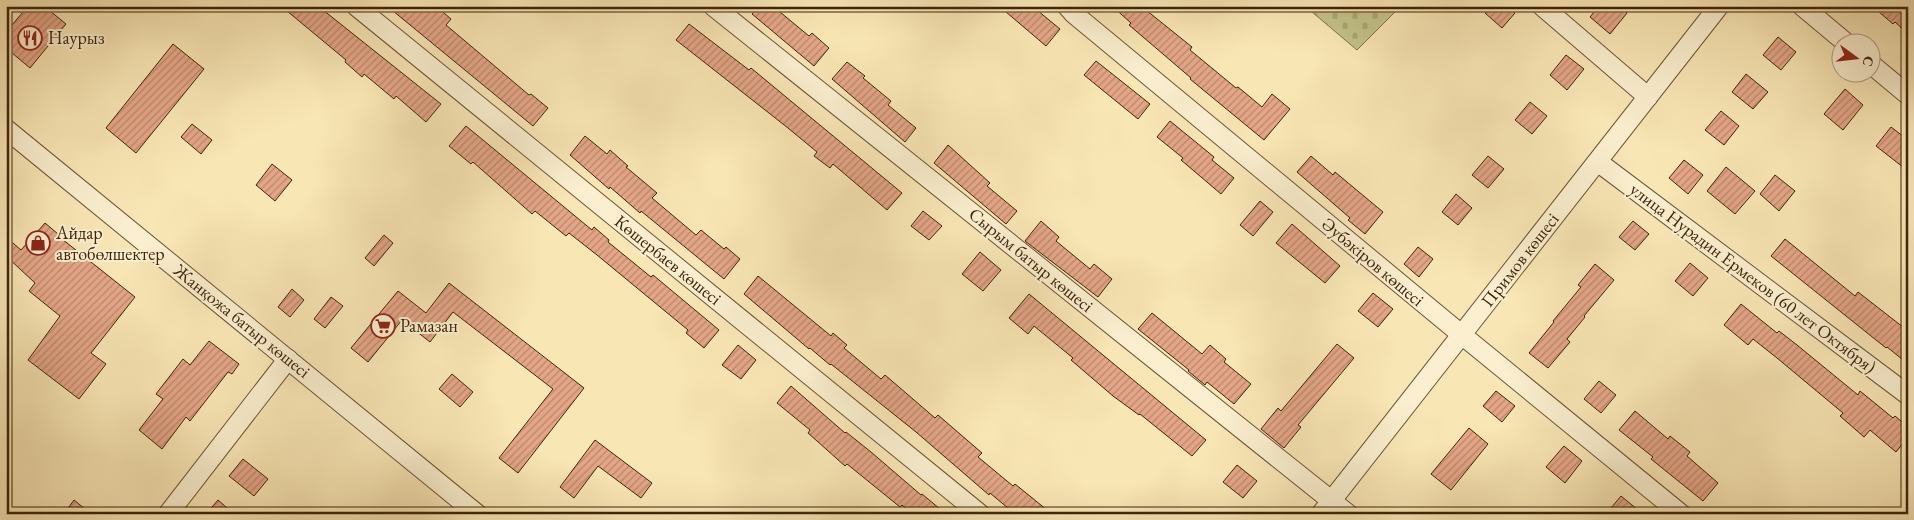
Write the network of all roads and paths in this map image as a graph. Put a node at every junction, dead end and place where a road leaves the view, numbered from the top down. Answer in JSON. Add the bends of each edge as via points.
{"nodes":[{"id":1,"x":356,"y":6,"type":"edge"},
{"id":2,"x":713,"y":6,"type":"edge"},
{"id":3,"x":1068,"y":6,"type":"edge"},
{"id":4,"x":1542,"y":6,"type":"edge"},
{"id":5,"x":1719,"y":6,"type":"edge"},
{"id":6,"x":1802,"y":6,"type":"edge"},
{"id":7,"x":1833,"y":32,"type":"edge"},
{"id":8,"x":1882,"y":73,"type":"edge"},
{"id":9,"x":1908,"y":95,"type":"edge"},
{"id":10,"x":1648,"y":97,"type":"junction"},
{"id":11,"x":6,"y":128,"type":"edge"},
{"id":12,"x":1598,"y":162,"type":"junction"},
{"id":13,"x":1462,"y":335,"type":"junction"},
{"id":14,"x":288,"y":359,"type":"junction"},
{"id":15,"x":1908,"y":395,"type":"edge"},
{"id":16,"x":1326,"y":507,"type":"edge"},
{"id":17,"x":168,"y":514,"type":"edge"},
{"id":18,"x":477,"y":514,"type":"edge"},
{"id":19,"x":980,"y":514,"type":"edge"},
{"id":20,"x":1348,"y":514,"type":"edge"},
{"id":21,"x":1680,"y":514,"type":"edge"}],
"edges":[{"from":1,"to":19,"type":"street","name":"Көшербаев көшесі"},
{"from":2,"to":16,"type":"street","name":"Сырым батыр көшесі"},
{"from":3,"to":13,"type":"street","name":"Әубәкіров көшесі"},
{"from":4,"to":10,"type":"street"},
{"from":5,"to":10,"type":"street","name":"Примов көшесі"},
{"from":6,"to":7,"type":"street"},
{"from":8,"to":9,"type":"street"},
{"from":10,"to":12,"type":"street","name":"Примов көшесі"},
{"from":11,"to":14,"type":"street","name":"Жанқожа батыр көшесі"},
{"from":12,"to":13,"type":"street","name":"Примов көшесі"},
{"from":12,"to":15,"type":"street","name":"улица Нурадин Ермеков (60 лет Октября)"},
{"from":13,"to":16,"type":"street","name":"Примов көшесі"},
{"from":13,"to":21,"type":"street","name":"Әубәкіров көшесі"},
{"from":14,"to":17,"type":"street"},
{"from":14,"to":18,"type":"street","name":"Жанқожа батыр көшесі"},
{"from":16,"to":20,"type":"street","name":"Сырым батыр көшесі"}]}
